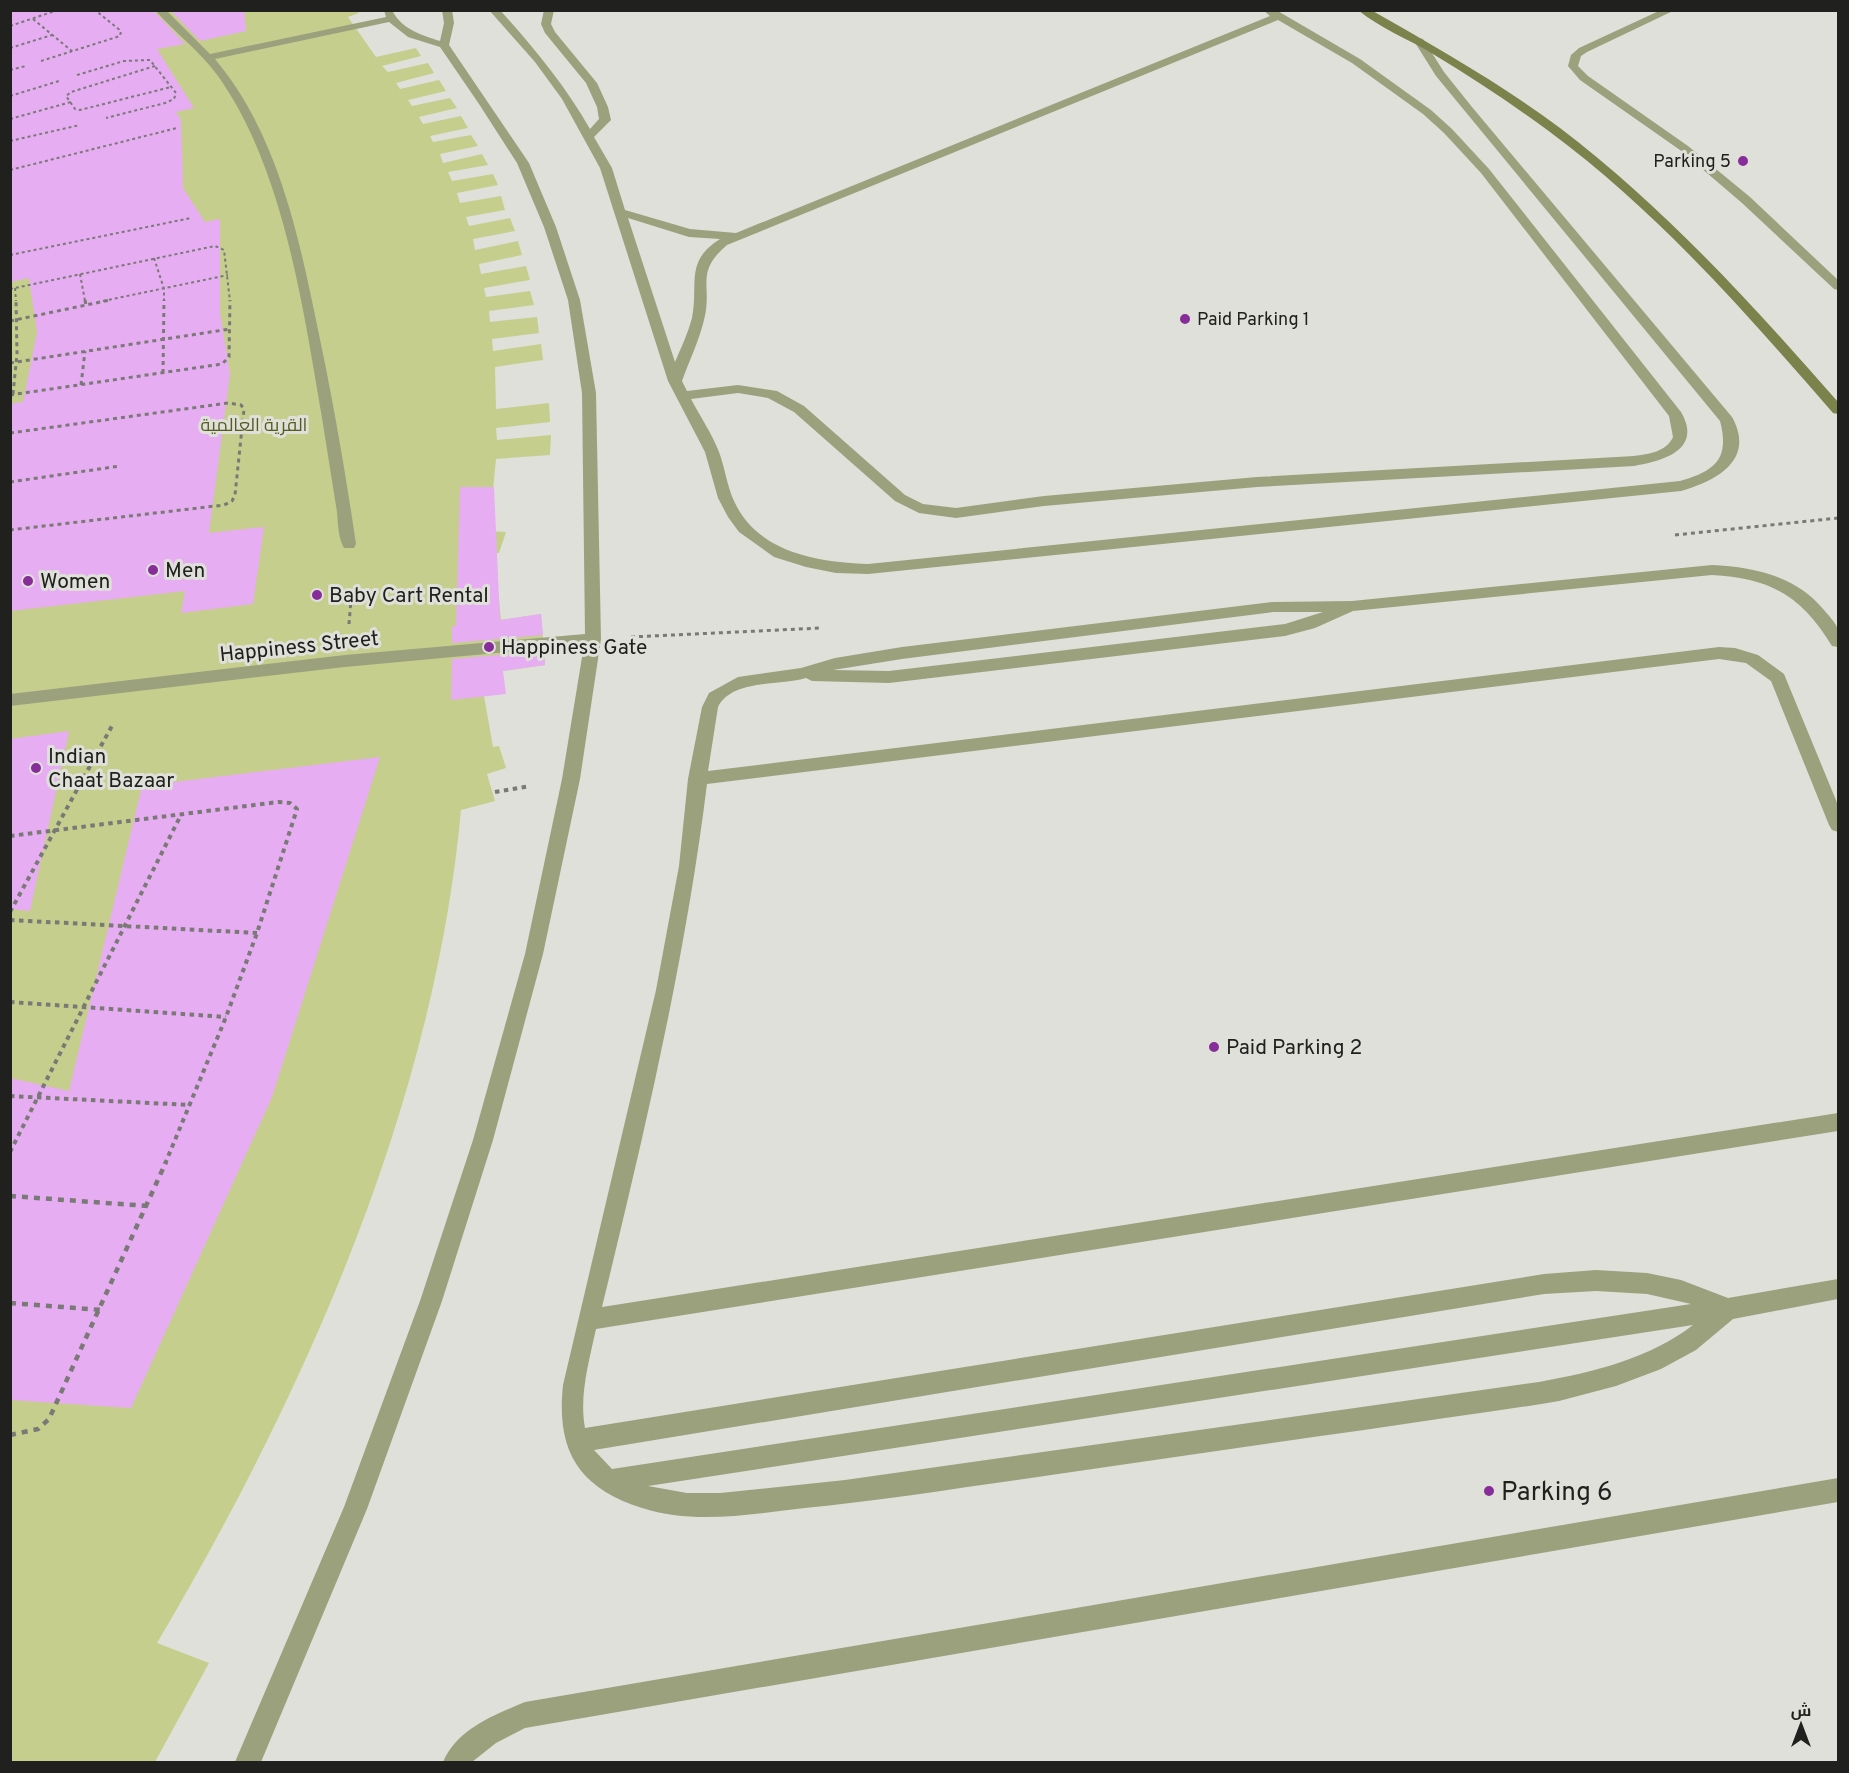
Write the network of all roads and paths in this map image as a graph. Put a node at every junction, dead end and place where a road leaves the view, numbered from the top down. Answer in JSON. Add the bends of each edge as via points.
{"nodes":[{"id":1,"x":58,"y":10,"type":"edge"},
{"id":2,"x":96,"y":10,"type":"edge"},
{"id":3,"x":180,"y":10,"type":"edge"},
{"id":4,"x":447,"y":10,"type":"edge"},
{"id":5,"x":494,"y":10,"type":"edge"},
{"id":6,"x":549,"y":10,"type":"edge"},
{"id":7,"x":1363,"y":10,"type":"edge"},
{"id":8,"x":1670,"y":10,"type":"edge"},
{"id":9,"x":163,"y":13,"type":"edge"},
{"id":10,"x":1273,"y":13,"type":"edge"},
{"id":11,"x":390,"y":15,"type":"edge"},
{"id":12,"x":33,"y":19,"type":"junction"},
{"id":13,"x":10,"y":26,"type":"edge"},
{"id":14,"x":52,"y":35,"type":"junction"},
{"id":15,"x":1419,"y":41,"type":"junction"},
{"id":16,"x":444,"y":45,"type":"junction"},
{"id":17,"x":10,"y":48,"type":"edge"},
{"id":18,"x":73,"y":52,"type":"junction"},
{"id":19,"x":209,"y":57,"type":"junction"},
{"id":20,"x":41,"y":61,"type":"dead end"},
{"id":21,"x":26,"y":66,"type":"dead end"},
{"id":22,"x":154,"y":66,"type":"junction"},
{"id":23,"x":10,"y":70,"type":"edge"},
{"id":24,"x":77,"y":75,"type":"dead end"},
{"id":25,"x":59,"y":81,"type":"dead end"},
{"id":26,"x":171,"y":87,"type":"junction"},
{"id":27,"x":10,"y":96,"type":"edge"},
{"id":28,"x":71,"y":102,"type":"junction"},
{"id":29,"x":106,"y":118,"type":"dead end"},
{"id":30,"x":10,"y":119,"type":"edge"},
{"id":31,"x":80,"y":125,"type":"dead end"},
{"id":32,"x":177,"y":128,"type":"dead end"},
{"id":33,"x":589,"y":136,"type":"junction"},
{"id":34,"x":10,"y":141,"type":"edge"},
{"id":35,"x":10,"y":170,"type":"edge"},
{"id":36,"x":621,"y":213,"type":"junction"},
{"id":37,"x":191,"y":218,"type":"dead end"},
{"id":38,"x":737,"y":236,"type":"junction"},
{"id":39,"x":10,"y":255,"type":"edge"},
{"id":40,"x":154,"y":258,"type":"junction"},
{"id":41,"x":80,"y":274,"type":"junction"},
{"id":42,"x":228,"y":275,"type":"junction"},
{"id":43,"x":1839,"y":286,"type":"edge"},
{"id":44,"x":13,"y":289,"type":"edge"},
{"id":45,"x":164,"y":289,"type":"junction"},
{"id":46,"x":86,"y":305,"type":"junction"},
{"id":47,"x":19,"y":319,"type":"junction"},
{"id":48,"x":10,"y":321,"type":"edge"},
{"id":49,"x":230,"y":328,"type":"junction"},
{"id":50,"x":165,"y":339,"type":"junction"},
{"id":51,"x":85,"y":351,"type":"junction"},
{"id":52,"x":19,"y":362,"type":"junction"},
{"id":53,"x":10,"y":363,"type":"edge"},
{"id":54,"x":163,"y":374,"type":"junction"},
{"id":55,"x":675,"y":381,"type":"junction"},
{"id":56,"x":81,"y":385,"type":"junction"},
{"id":57,"x":12,"y":395,"type":"edge"},
{"id":58,"x":682,"y":396,"type":"junction"},
{"id":59,"x":1839,"y":410,"type":"edge"},
{"id":60,"x":10,"y":433,"type":"edge"},
{"id":61,"x":120,"y":466,"type":"dead end"},
{"id":62,"x":10,"y":482,"type":"edge"},
{"id":63,"x":10,"y":530,"type":"edge"},
{"id":64,"x":349,"y":544,"type":"dead end"},
{"id":65,"x":1352,"y":606,"type":"junction"},
{"id":66,"x":593,"y":639,"type":"junction"},
{"id":67,"x":1839,"y":642,"type":"edge"},
{"id":68,"x":801,"y":674,"type":"junction"},
{"id":69,"x":133,"y":686,"type":"junction"},
{"id":70,"x":10,"y":700,"type":"edge"},
{"id":71,"x":697,"y":779,"type":"junction"},
{"id":72,"x":181,"y":814,"type":"junction"},
{"id":73,"x":1839,"y":825,"type":"edge"},
{"id":74,"x":57,"y":830,"type":"junction"},
{"id":75,"x":10,"y":836,"type":"edge"},
{"id":76,"x":10,"y":912,"type":"edge"},
{"id":77,"x":10,"y":920,"type":"edge"},
{"id":78,"x":124,"y":926,"type":"junction"},
{"id":79,"x":257,"y":933,"type":"junction"},
{"id":80,"x":10,"y":1002,"type":"edge"},
{"id":81,"x":83,"y":1007,"type":"junction"},
{"id":82,"x":226,"y":1017,"type":"junction"},
{"id":83,"x":10,"y":1096,"type":"edge"},
{"id":84,"x":38,"y":1097,"type":"junction"},
{"id":85,"x":190,"y":1105,"type":"junction"},
{"id":86,"x":1839,"y":1122,"type":"edge"},
{"id":87,"x":10,"y":1152,"type":"edge"},
{"id":88,"x":10,"y":1196,"type":"edge"},
{"id":89,"x":148,"y":1206,"type":"junction"},
{"id":90,"x":1839,"y":1289,"type":"edge"},
{"id":91,"x":10,"y":1303,"type":"edge"},
{"id":92,"x":1728,"y":1309,"type":"junction"},
{"id":93,"x":102,"y":1310,"type":"junction"},
{"id":94,"x":588,"y":1320,"type":"junction"},
{"id":95,"x":10,"y":1435,"type":"edge"},
{"id":96,"x":576,"y":1441,"type":"junction"},
{"id":97,"x":608,"y":1481,"type":"junction"},
{"id":98,"x":1839,"y":1490,"type":"edge"},
{"id":99,"x":248,"y":1762,"type":"edge"},
{"id":100,"x":456,"y":1762,"type":"edge"}],
"edges":[{"from":1,"to":12,"type":"path"},
{"from":2,"to":18,"type":"path","via":[[122,34]]},
{"from":3,"to":9,"type":"lane"},
{"from":4,"to":16,"type":"lane","via":[[450,17]]},
{"from":5,"to":33,"type":"lane","via":[[539,60]]},
{"from":6,"to":33,"type":"lane","via":[[546,24],[550,33],[591,80],[602,99],[605,120]]},
{"from":7,"to":15,"type":"street"},
{"from":8,"to":43,"type":"lane","via":[[1583,50],[1576,55],[1574,66],[1584,78],[1684,148]]},
{"from":9,"to":19,"type":"lane"},
{"from":10,"to":38,"type":"lane"},
{"from":10,"to":58,"type":"lane","via":[[1390,84],[1428,112],[1468,151],[1676,415],[1680,425],[1677,445],[1660,456],[1634,460],[1257,482],[943,513],[919,508],[900,498],[799,409],[772,394],[738,389]]},
{"from":11,"to":16,"type":"lane","via":[[415,36]]},
{"from":11,"to":19,"type":"lane"},
{"from":12,"to":13,"type":"path"},
{"from":12,"to":14,"type":"path"},
{"from":14,"to":17,"type":"path"},
{"from":14,"to":18,"type":"path"},
{"from":15,"to":58,"type":"lane","via":[[1467,109],[1727,420],[1733,435],[1732,449],[1715,473],[1700,481],[1660,488],[868,569],[836,568],[779,553],[744,529],[725,498],[712,452]]},
{"from":15,"to":59,"type":"street","via":[[1511,98],[1593,160],[1758,317]]},
{"from":16,"to":66,"type":"lane","via":[[522,163],[550,227],[574,300],[589,393]]},
{"from":18,"to":20,"type":"path"},
{"from":19,"to":64,"type":"lane","via":[[248,116],[278,183],[313,334]]},
{"from":21,"to":23,"type":"path"},
{"from":22,"to":24,"type":"path","via":[[150,60],[141,58]]},
{"from":22,"to":26,"type":"path"},
{"from":22,"to":28,"type":"path","via":[[71,92],[66,95]]},
{"from":25,"to":27,"type":"path"},
{"from":26,"to":28,"type":"path","via":[[77,110]]},
{"from":26,"to":29,"type":"path","via":[[176,96],[170,102]]},
{"from":28,"to":30,"type":"path"},
{"from":31,"to":34,"type":"path"},
{"from":32,"to":35,"type":"path"},
{"from":33,"to":36,"type":"lane","via":[[606,168]]},
{"from":36,"to":38,"type":"lane","via":[[689,232]]},
{"from":36,"to":55,"type":"lane"},
{"from":37,"to":39,"type":"path"},
{"from":38,"to":55,"type":"lane","via":[[717,246],[704,260],[697,322]]},
{"from":40,"to":41,"type":"path"},
{"from":40,"to":42,"type":"path","via":[[208,246],[221,247]]},
{"from":40,"to":45,"type":"path"},
{"from":41,"to":44,"type":"path"},
{"from":41,"to":46,"type":"path"},
{"from":42,"to":45,"type":"path"},
{"from":42,"to":49,"type":"path"},
{"from":44,"to":47,"type":"path"},
{"from":45,"to":46,"type":"path"},
{"from":45,"to":50,"type":"path"},
{"from":46,"to":47,"type":"path"},
{"from":47,"to":48,"type":"path"},
{"from":47,"to":52,"type":"path"},
{"from":49,"to":50,"type":"path"},
{"from":49,"to":54,"type":"path","via":[[227,361]]},
{"from":50,"to":51,"type":"path"},
{"from":50,"to":54,"type":"path"},
{"from":51,"to":52,"type":"path"},
{"from":51,"to":56,"type":"path"},
{"from":52,"to":53,"type":"path"},
{"from":52,"to":57,"type":"path"},
{"from":54,"to":56,"type":"path"},
{"from":55,"to":58,"type":"lane"},
{"from":56,"to":57,"type":"path"},
{"from":60,"to":63,"type":"path","via":[[228,403],[244,409],[232,501]]},
{"from":61,"to":62,"type":"path"},
{"from":65,"to":67,"type":"lane","via":[[1731,570],[1772,580],[1790,589],[1820,612]]},
{"from":65,"to":68,"type":"lane","via":[[1273,607],[939,647],[835,664]]},
{"from":65,"to":68,"type":"lane","via":[[1285,630],[899,676]]},
{"from":66,"to":69,"type":"lane","name":"Happiness Street","via":[[345,661]]},
{"from":66,"to":99,"type":"lane","via":[[571,779],[534,954],[483,1140],[431,1301],[355,1509]]},
{"from":68,"to":71,"type":"lane","via":[[738,683],[715,697]]},
{"from":69,"to":70,"type":"lane","name":"Happiness Street"},
{"from":69,"to":74,"type":"path"},
{"from":71,"to":73,"type":"lane","via":[[1719,652],[1752,659],[1778,678]]},
{"from":71,"to":94,"type":"lane","via":[[662,1012]]},
{"from":72,"to":74,"type":"path"},
{"from":72,"to":78,"type":"path"},
{"from":72,"to":79,"type":"path","via":[[278,802],[290,802],[297,809]]},
{"from":74,"to":75,"type":"path"},
{"from":74,"to":76,"type":"path"},
{"from":77,"to":78,"type":"path"},
{"from":78,"to":79,"type":"path"},
{"from":78,"to":81,"type":"path"},
{"from":79,"to":82,"type":"path"},
{"from":80,"to":81,"type":"path"},
{"from":81,"to":82,"type":"path"},
{"from":81,"to":84,"type":"path"},
{"from":82,"to":85,"type":"path"},
{"from":83,"to":84,"type":"path"},
{"from":84,"to":85,"type":"path"},
{"from":84,"to":87,"type":"path"},
{"from":85,"to":89,"type":"path"},
{"from":86,"to":94,"type":"lane"},
{"from":88,"to":89,"type":"path"},
{"from":89,"to":93,"type":"path"},
{"from":90,"to":92,"type":"lane"},
{"from":91,"to":93,"type":"path"},
{"from":92,"to":96,"type":"lane","via":[[1682,1291],[1635,1281],[1590,1279]]},
{"from":92,"to":97,"type":"lane"},
{"from":92,"to":97,"type":"lane","via":[[1690,1341],[1643,1367],[1590,1384],[1539,1393],[887,1488],[743,1504],[669,1503],[637,1495]]},
{"from":93,"to":95,"type":"path","via":[[49,1419],[38,1429]]},
{"from":94,"to":96,"type":"lane","via":[[571,1414]]},
{"from":96,"to":97,"type":"lane","via":[[589,1463]]},
{"from":98,"to":100,"type":"lane","via":[[525,1715],[493,1729]]}]}
